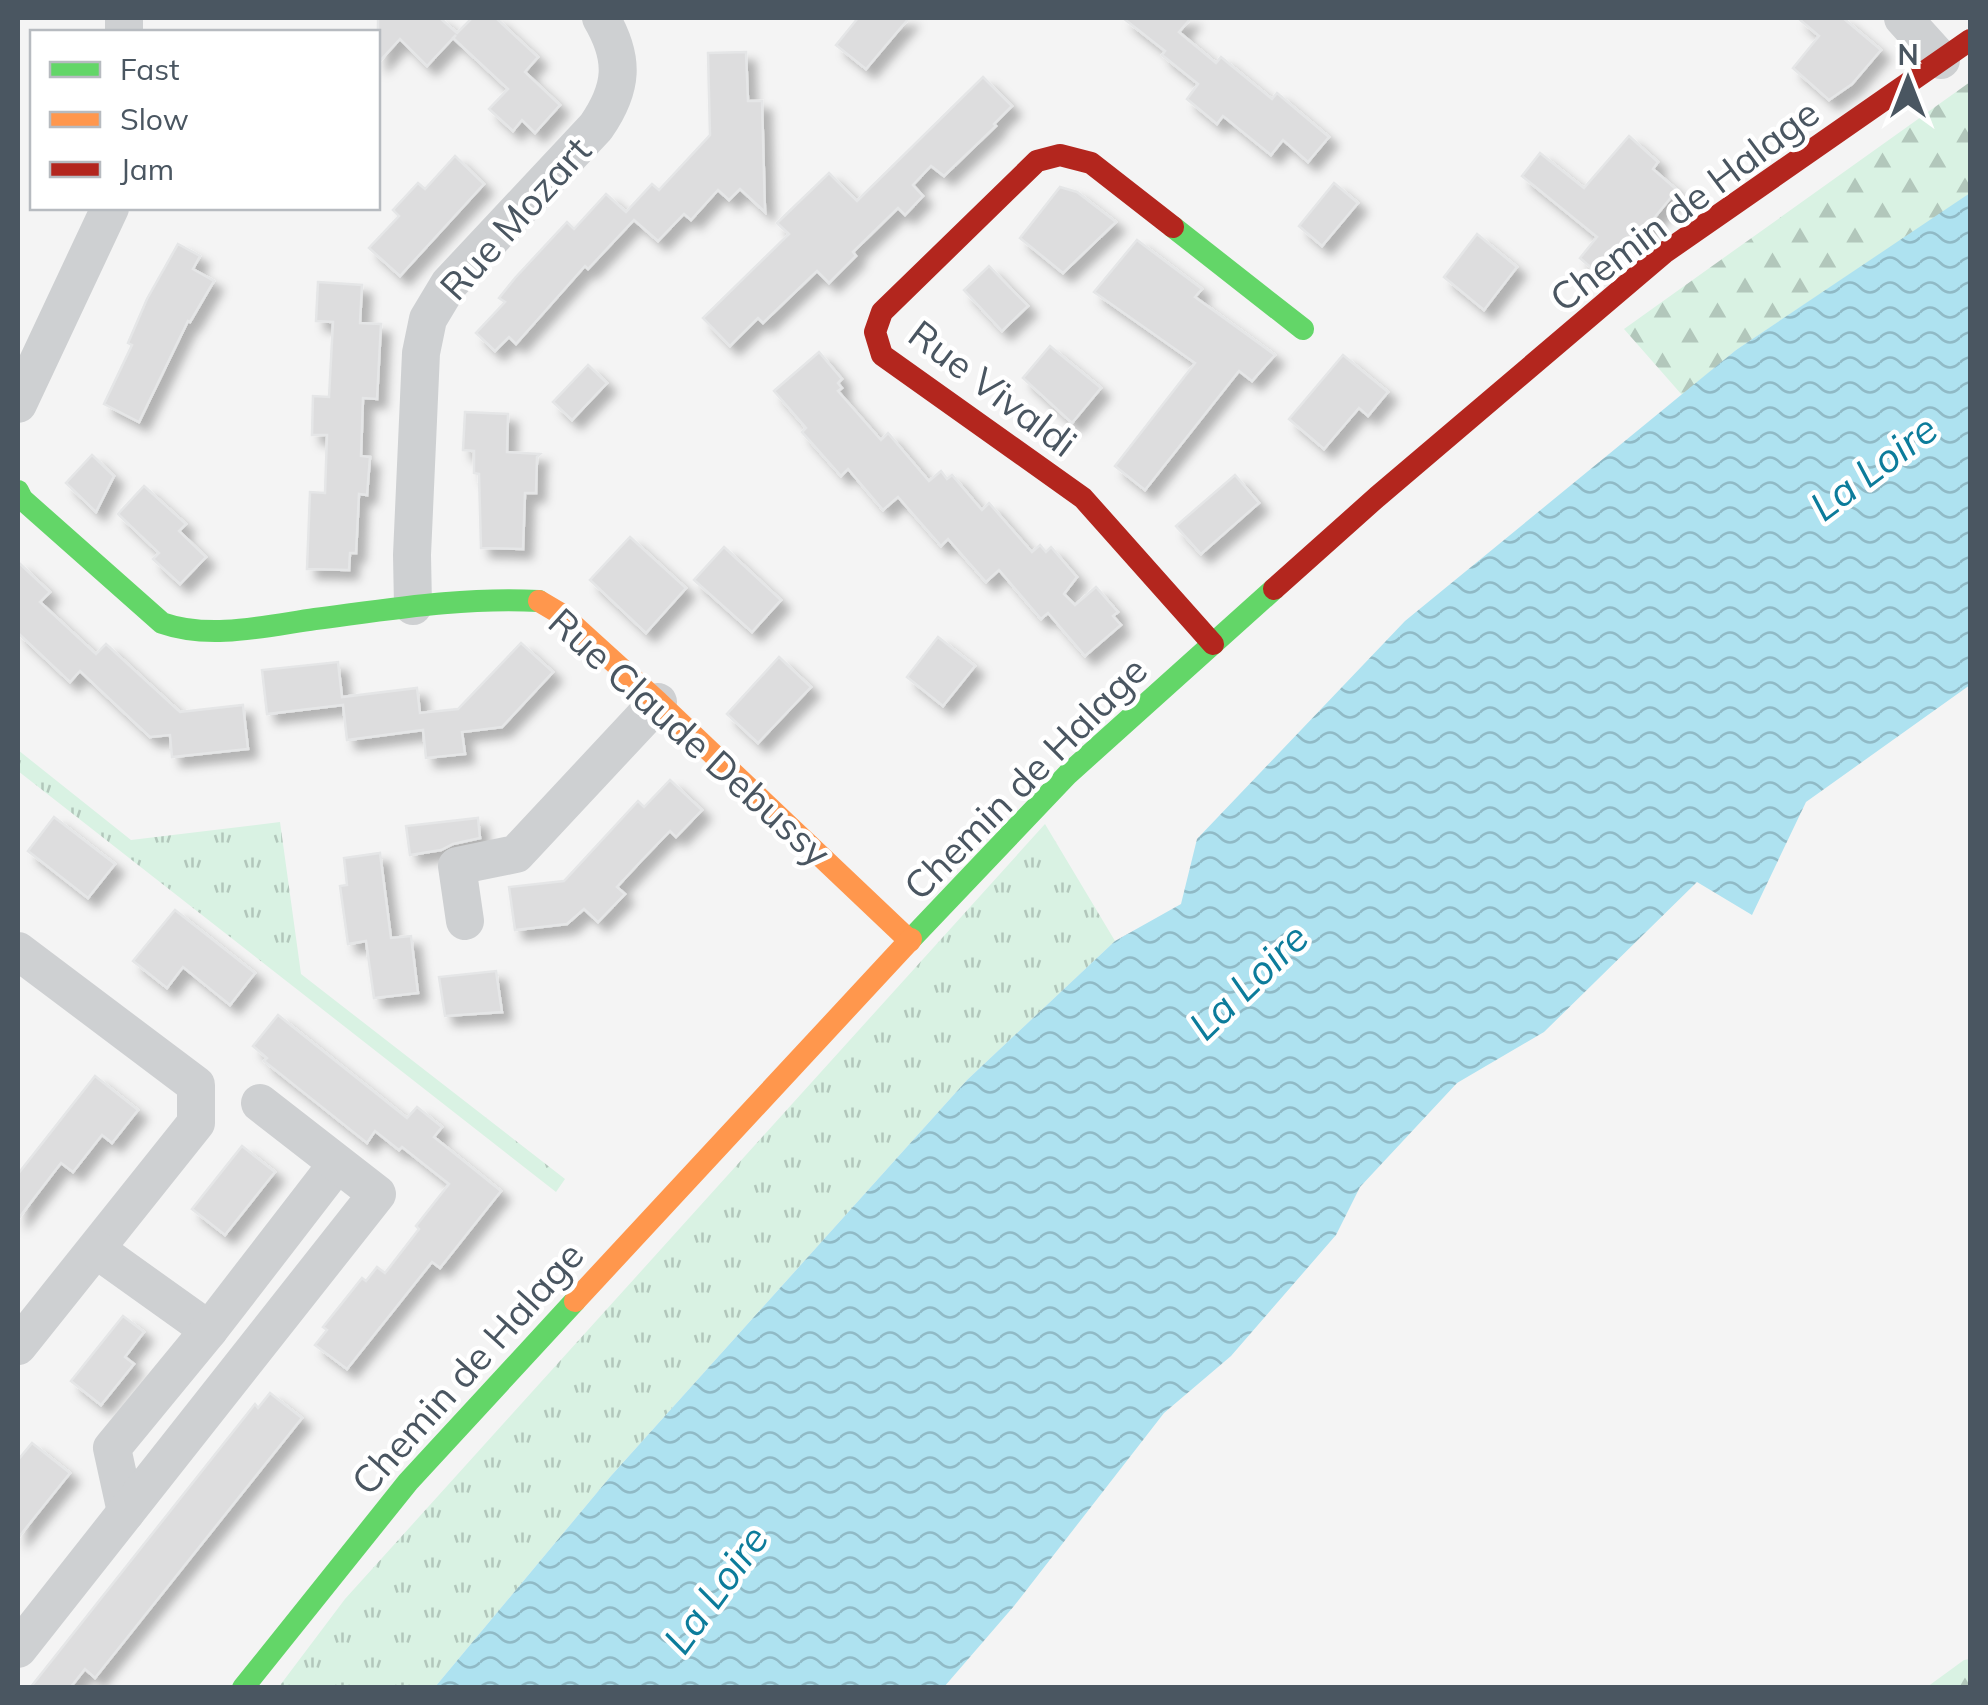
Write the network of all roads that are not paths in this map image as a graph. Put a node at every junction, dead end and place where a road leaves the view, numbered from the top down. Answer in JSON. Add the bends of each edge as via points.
{"nodes":[{"id":1,"x":602,"y":18,"type":"edge"},
{"id":2,"x":1903,"y":18,"type":"edge"},
{"id":3,"x":1956,"y":50,"type":"edge"},
{"id":4,"x":109,"y":210,"type":"edge"},
{"id":5,"x":1304,"y":329,"type":"dead end"},
{"id":6,"x":18,"y":404,"type":"edge"},
{"id":7,"x":18,"y":491,"type":"edge"},
{"id":8,"x":413,"y":606,"type":"junction"},
{"id":9,"x":1213,"y":644,"type":"junction"},
{"id":10,"x":658,"y":702,"type":"junction"},
{"id":11,"x":465,"y":921,"type":"dead end"},
{"id":12,"x":910,"y":942,"type":"junction"},
{"id":13,"x":18,"y":951,"type":"edge"},
{"id":14,"x":260,"y":1103,"type":"dead end"},
{"id":15,"x":337,"y":1164,"type":"junction"},
{"id":16,"x":97,"y":1250,"type":"junction"},
{"id":17,"x":209,"y":1330,"type":"junction"},
{"id":18,"x":18,"y":1346,"type":"edge"},
{"id":19,"x":126,"y":1512,"type":"junction"},
{"id":20,"x":18,"y":1649,"type":"edge"},
{"id":21,"x":243,"y":1688,"type":"edge"}],
"edges":[{"from":1,"to":8,"type":"street","name":"Rue Mozart","via":[[618,60],[610,108],[450,284],[428,319],[420,371]]},
{"from":2,"to":3,"type":"street"},
{"from":3,"to":9,"type":"main road","name":"Chemin de Halage","via":[[1664,254]]},
{"from":4,"to":6,"type":"street"},
{"from":5,"to":9,"type":"main road","name":"Rue Vivaldi","via":[[1091,163],[1060,155],[1037,161],[1007,187],[882,312],[875,332],[882,355],[1083,498]]},
{"from":7,"to":8,"type":"main road","name":"Rue Claude Debussy","via":[[162,623],[184,631]]},
{"from":8,"to":10,"type":"main road","name":"Rue Claude Debussy","via":[[481,598],[541,602]]},
{"from":9,"to":12,"type":"main road","name":"Chemin de Halage","via":[[1068,774]]},
{"from":10,"to":11,"type":"street","via":[[516,854],[457,866]]},
{"from":10,"to":12,"type":"main road","name":"Rue Claude Debussy"},
{"from":12,"to":21,"type":"main road","name":"Chemin de Halage","via":[[408,1482]]},
{"from":13,"to":16,"type":"street","via":[[196,1085],[196,1123]]},
{"from":14,"to":15,"type":"street"},
{"from":15,"to":17,"type":"street"},
{"from":15,"to":19,"type":"street","via":[[378,1194]]},
{"from":16,"to":17,"type":"street"},
{"from":16,"to":18,"type":"street"},
{"from":17,"to":19,"type":"street","via":[[112,1448]]},
{"from":19,"to":20,"type":"street"}]}
